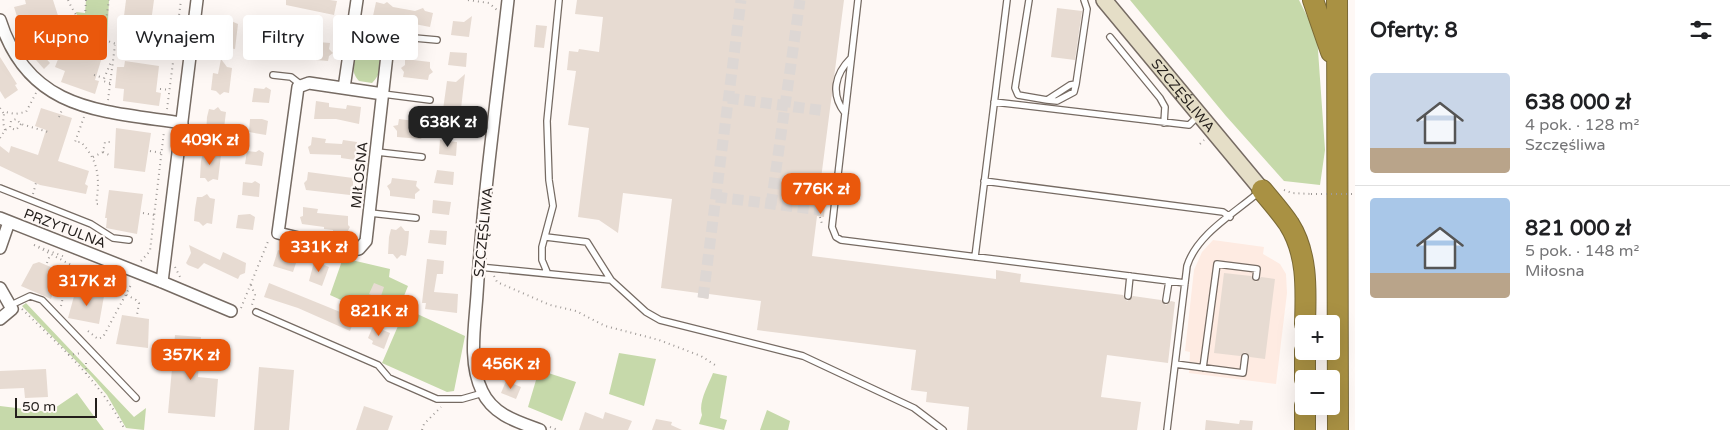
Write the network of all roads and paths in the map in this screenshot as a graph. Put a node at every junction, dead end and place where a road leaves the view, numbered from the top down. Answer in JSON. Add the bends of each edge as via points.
{"nodes":[{"id":1,"x":68,"y":0,"type":"edge"},
{"id":2,"x":86,"y":0,"type":"edge"},
{"id":3,"x":108,"y":0,"type":"edge"},
{"id":4,"x":181,"y":0,"type":"edge"},
{"id":5,"x":197,"y":0,"type":"edge"},
{"id":6,"x":357,"y":0,"type":"edge"},
{"id":7,"x":468,"y":0,"type":"edge"},
{"id":8,"x":508,"y":0,"type":"edge"},
{"id":9,"x":560,"y":0,"type":"edge"},
{"id":10,"x":858,"y":0,"type":"edge"},
{"id":11,"x":1007,"y":0,"type":"edge"},
{"id":12,"x":1029,"y":0,"type":"edge"},
{"id":13,"x":1084,"y":0,"type":"edge"},
{"id":14,"x":1104,"y":0,"type":"edge"},
{"id":15,"x":1313,"y":0,"type":"edge"},
{"id":16,"x":1337,"y":0,"type":"edge"},
{"id":17,"x":489,"y":4,"type":"dead end"},
{"id":18,"x":76,"y":15,"type":"edge"},
{"id":19,"x":85,"y":15,"type":"edge"},
{"id":20,"x":106,"y":15,"type":"edge"},
{"id":21,"x":179,"y":15,"type":"edge"},
{"id":22,"x":355,"y":15,"type":"edge"},
{"id":23,"x":0,"y":24,"type":"edge"},
{"id":24,"x":1110,"y":36,"type":"dead end"},
{"id":25,"x":418,"y":38,"type":"edge"},
{"id":26,"x":438,"y":40,"type":"dead end"},
{"id":27,"x":107,"y":42,"type":"edge"},
{"id":28,"x":115,"y":45,"type":"joint"},
{"id":29,"x":851,"y":58,"type":"junction"},
{"id":30,"x":113,"y":59,"type":"junction"},
{"id":31,"x":174,"y":60,"type":"edge"},
{"id":32,"x":348,"y":60,"type":"edge"},
{"id":33,"x":386,"y":60,"type":"edge"},
{"id":34,"x":1337,"y":70,"type":"junction"},
{"id":35,"x":273,"y":75,"type":"dead end"},
{"id":36,"x":104,"y":78,"type":"junction"},
{"id":37,"x":95,"y":80,"type":"dead end"},
{"id":38,"x":110,"y":83,"type":"junction"},
{"id":39,"x":300,"y":84,"type":"junction"},
{"id":40,"x":344,"y":88,"type":"junction"},
{"id":41,"x":160,"y":89,"type":"dead end"},
{"id":42,"x":38,"y":90,"type":"dead end"},
{"id":43,"x":170,"y":90,"type":"junction"},
{"id":44,"x":382,"y":94,"type":"junction"},
{"id":45,"x":430,"y":100,"type":"dead end"},
{"id":46,"x":994,"y":102,"type":"junction"},
{"id":47,"x":64,"y":105,"type":"dead end"},
{"id":48,"x":107,"y":106,"type":"dead end"},
{"id":49,"x":0,"y":108,"type":"edge"},
{"id":50,"x":845,"y":112,"type":"junction"},
{"id":51,"x":85,"y":113,"type":"dead end"},
{"id":52,"x":4,"y":114,"type":"junction"},
{"id":53,"x":19,"y":114,"type":"junction"},
{"id":54,"x":59,"y":117,"type":"dead end"},
{"id":55,"x":19,"y":120,"type":"junction"},
{"id":56,"x":1194,"y":120,"type":"junction"},
{"id":57,"x":165,"y":121,"type":"junction"},
{"id":58,"x":182,"y":123,"type":"junction"},
{"id":59,"x":1164,"y":123,"type":"junction"},
{"id":60,"x":21,"y":124,"type":"junction"},
{"id":61,"x":10,"y":128,"type":"junction"},
{"id":62,"x":5,"y":130,"type":"junction"},
{"id":63,"x":48,"y":132,"type":"dead end"},
{"id":64,"x":0,"y":138,"type":"edge"},
{"id":65,"x":110,"y":142,"type":"dead end"},
{"id":66,"x":150,"y":151,"type":"dead end"},
{"id":67,"x":103,"y":152,"type":"junction"},
{"id":68,"x":377,"y":152,"type":"junction"},
{"id":69,"x":162,"y":153,"type":"junction"},
{"id":70,"x":111,"y":156,"type":"dead end"},
{"id":71,"x":422,"y":157,"type":"dead end"},
{"id":72,"x":93,"y":158,"type":"junction"},
{"id":73,"x":984,"y":181,"type":"junction"},
{"id":74,"x":36,"y":184,"type":"dead end"},
{"id":75,"x":0,"y":188,"type":"edge"},
{"id":76,"x":1262,"y":190,"type":"junction"},
{"id":77,"x":34,"y":192,"type":"dead end"},
{"id":78,"x":1311,"y":194,"type":"dead end"},
{"id":79,"x":1355,"y":194,"type":"edge"},
{"id":80,"x":823,"y":195,"type":"dead end"},
{"id":81,"x":822,"y":203,"type":"dead end"},
{"id":82,"x":99,"y":204,"type":"dead end"},
{"id":83,"x":28,"y":207,"type":"dead end"},
{"id":84,"x":143,"y":213,"type":"dead end"},
{"id":85,"x":370,"y":213,"type":"junction"},
{"id":86,"x":26,"y":214,"type":"dead end"},
{"id":87,"x":154,"y":215,"type":"junction"},
{"id":88,"x":820,"y":216,"type":"dead end"},
{"id":89,"x":1230,"y":217,"type":"junction"},
{"id":90,"x":416,"y":218,"type":"dead end"},
{"id":91,"x":5,"y":220,"type":"edge"},
{"id":92,"x":822,"y":224,"type":"dead end"},
{"id":93,"x":546,"y":237,"type":"junction"},
{"id":94,"x":129,"y":240,"type":"dead end"},
{"id":95,"x":267,"y":240,"type":"dead end"},
{"id":96,"x":34,"y":245,"type":"dead end"},
{"id":97,"x":0,"y":248,"type":"edge"},
{"id":98,"x":50,"y":255,"type":"junction"},
{"id":99,"x":975,"y":257,"type":"junction"},
{"id":100,"x":136,"y":262,"type":"dead end"},
{"id":101,"x":174,"y":262,"type":"dead end"},
{"id":102,"x":47,"y":263,"type":"dead end"},
{"id":103,"x":70,"y":266,"type":"junction"},
{"id":104,"x":479,"y":267,"type":"junction"},
{"id":105,"x":95,"y":268,"type":"dead end"},
{"id":106,"x":495,"y":268,"type":"junction"},
{"id":107,"x":547,"y":272,"type":"junction"},
{"id":108,"x":494,"y":276,"type":"junction"},
{"id":109,"x":1130,"y":276,"type":"junction"},
{"id":110,"x":1256,"y":277,"type":"dead end"},
{"id":111,"x":94,"y":278,"type":"junction"},
{"id":112,"x":489,"y":279,"type":"dead end"},
{"id":113,"x":182,"y":280,"type":"dead end"},
{"id":114,"x":611,"y":280,"type":"junction"},
{"id":115,"x":1169,"y":281,"type":"junction"},
{"id":116,"x":162,"y":282,"type":"junction"},
{"id":117,"x":132,"y":283,"type":"dead end"},
{"id":118,"x":1185,"y":283,"type":"junction"},
{"id":119,"x":251,"y":284,"type":"junction"},
{"id":120,"x":0,"y":288,"type":"edge"},
{"id":121,"x":92,"y":290,"type":"dead end"},
{"id":122,"x":126,"y":295,"type":"junction"},
{"id":123,"x":1128,"y":296,"type":"dead end"},
{"id":124,"x":1166,"y":300,"type":"dead end"},
{"id":125,"x":62,"y":303,"type":"dead end"},
{"id":126,"x":14,"y":306,"type":"junction"},
{"id":127,"x":243,"y":306,"type":"dead end"},
{"id":128,"x":231,"y":312,"type":"dead end"},
{"id":129,"x":256,"y":312,"type":"joint"},
{"id":130,"x":137,"y":315,"type":"dead end"},
{"id":131,"x":1305,"y":315,"type":"edge"},
{"id":132,"x":0,"y":319,"type":"edge"},
{"id":133,"x":88,"y":331,"type":"dead end"},
{"id":134,"x":98,"y":339,"type":"junction"},
{"id":135,"x":94,"y":342,"type":"dead end"},
{"id":136,"x":68,"y":355,"type":"junction"},
{"id":137,"x":81,"y":355,"type":"dead end"},
{"id":138,"x":1245,"y":357,"type":"dead end"},
{"id":139,"x":86,"y":361,"type":"dead end"},
{"id":140,"x":1175,"y":364,"type":"junction"},
{"id":141,"x":718,"y":367,"type":"dead end"},
{"id":142,"x":1203,"y":368,"type":"junction"},
{"id":143,"x":86,"y":374,"type":"junction"},
{"id":144,"x":483,"y":393,"type":"junction"},
{"id":145,"x":136,"y":398,"type":"dead end"},
{"id":146,"x":447,"y":401,"type":"junction"},
{"id":147,"x":1305,"y":415,"type":"edge"},
{"id":148,"x":543,"y":427,"type":"edge"},
{"id":149,"x":125,"y":430,"type":"edge"},
{"id":150,"x":422,"y":430,"type":"edge"},
{"id":151,"x":558,"y":430,"type":"edge"},
{"id":152,"x":944,"y":430,"type":"edge"},
{"id":153,"x":1167,"y":430,"type":"edge"},
{"id":154,"x":1305,"y":430,"type":"edge"},
{"id":155,"x":1338,"y":430,"type":"edge"}],
"edges":[{"from":1,"to":18,"type":"path"},
{"from":2,"to":19,"type":"path"},
{"from":3,"to":20,"type":"path"},
{"from":4,"to":21,"type":"path"},
{"from":5,"to":58,"type":"street"},
{"from":6,"to":22,"type":"street"},
{"from":7,"to":17,"type":"path"},
{"from":8,"to":104,"type":"street","name":"SZCZĘŚLIWA"},
{"from":9,"to":93,"type":"lane","via":[[547,120],[553,206]]},
{"from":10,"to":29,"type":"lane"},
{"from":11,"to":46,"type":"lane"},
{"from":12,"to":13,"type":"lane","via":[[1015,88],[1018,95],[1058,101],[1074,92],[1087,9]]},
{"from":14,"to":56,"type":"street","name":"SZCZĘŚLIWA"},
{"from":15,"to":34,"type":"highway"},
{"from":16,"to":34,"type":"highway"},
{"from":23,"to":57,"type":"street","via":[[28,71],[60,97],[95,111]]},
{"from":24,"to":59,"type":"lane","via":[[1160,98],[1165,107]]},
{"from":25,"to":26,"type":"lane"},
{"from":27,"to":28,"type":"path"},
{"from":28,"to":30,"type":"path"},
{"from":29,"to":50,"type":"lane"},
{"from":29,"to":50,"type":"lane","via":[[838,73],[835,94],[837,104]]},
{"from":30,"to":36,"type":"path"},
{"from":30,"to":38,"type":"path"},
{"from":31,"to":43,"type":"path"},
{"from":32,"to":40,"type":"street"},
{"from":33,"to":44,"type":"street","name":"MIŁOSNA"},
{"from":34,"to":155,"type":"highway"},
{"from":35,"to":39,"type":"lane","via":[[291,77]]},
{"from":36,"to":37,"type":"path","via":[[96,75]]},
{"from":36,"to":38,"type":"path","via":[[103,81]]},
{"from":38,"to":48,"type":"path"},
{"from":39,"to":40,"type":"street"},
{"from":39,"to":85,"type":"street","name":"MIŁOSNA","via":[[296,91],[278,233],[343,249],[360,248],[366,241]]},
{"from":40,"to":44,"type":"street"},
{"from":41,"to":43,"type":"path"},
{"from":42,"to":53,"type":"path","via":[[27,111]]},
{"from":43,"to":57,"type":"path"},
{"from":44,"to":45,"type":"lane"},
{"from":44,"to":68,"type":"street","name":"MIŁOSNA"},
{"from":46,"to":59,"type":"lane"},
{"from":46,"to":73,"type":"lane"},
{"from":47,"to":54,"type":"path"},
{"from":49,"to":52,"type":"path"},
{"from":50,"to":99,"type":"lane","via":[[832,227],[836,237]]},
{"from":51,"to":72,"type":"path","via":[[76,142],[82,142]]},
{"from":52,"to":53,"type":"path"},
{"from":52,"to":62,"type":"path"},
{"from":53,"to":55,"type":"path"},
{"from":55,"to":60,"type":"path"},
{"from":55,"to":61,"type":"path","via":[[10,121]]},
{"from":56,"to":59,"type":"lane"},
{"from":56,"to":76,"type":"street","name":"SZCZĘŚLIWA"},
{"from":57,"to":58,"type":"street"},
{"from":57,"to":69,"type":"path"},
{"from":58,"to":116,"type":"street"},
{"from":60,"to":61,"type":"path","via":[[16,130]]},
{"from":60,"to":63,"type":"path"},
{"from":61,"to":62,"type":"path"},
{"from":62,"to":64,"type":"path"},
{"from":65,"to":67,"type":"path","via":[[105,142]]},
{"from":66,"to":69,"type":"path"},
{"from":67,"to":70,"type":"path"},
{"from":67,"to":72,"type":"path"},
{"from":68,"to":71,"type":"lane"},
{"from":68,"to":85,"type":"street","name":"MIŁOSNA"},
{"from":69,"to":87,"type":"path"},
{"from":72,"to":82,"type":"path","via":[[99,174],[96,204]]},
{"from":73,"to":89,"type":"lane","via":[[1222,212]]},
{"from":73,"to":99,"type":"lane"},
{"from":74,"to":77,"type":"path"},
{"from":75,"to":94,"type":"lane","via":[[91,224],[112,238]]},
{"from":76,"to":89,"type":"lane"},
{"from":76,"to":131,"type":"highway","via":[[1288,223],[1300,245],[1304,266]]},
{"from":78,"to":79,"type":"path","bridge":true},
{"from":80,"to":81,"type":"path"},
{"from":83,"to":86,"type":"path"},
{"from":84,"to":87,"type":"path"},
{"from":85,"to":90,"type":"lane"},
{"from":87,"to":100,"type":"path","via":[[150,251],[140,263]]},
{"from":88,"to":92,"type":"path"},
{"from":89,"to":118,"type":"lane","via":[[1201,241],[1191,254]]},
{"from":91,"to":97,"type":"street"},
{"from":91,"to":116,"type":"street","name":"PRZYTULNA"},
{"from":93,"to":107,"type":"lane","via":[[542,260]]},
{"from":93,"to":114,"type":"lane","via":[[587,242]]},
{"from":95,"to":119,"type":"path"},
{"from":96,"to":98,"type":"path"},
{"from":98,"to":102,"type":"path"},
{"from":98,"to":103,"type":"path"},
{"from":99,"to":109,"type":"lane"},
{"from":101,"to":113,"type":"path"},
{"from":103,"to":111,"type":"path"},
{"from":103,"to":125,"type":"path"},
{"from":104,"to":106,"type":"lane"},
{"from":104,"to":144,"type":"street","name":"SZCZĘŚLIWA","via":[[474,365]]},
{"from":105,"to":111,"type":"path"},
{"from":106,"to":107,"type":"lane"},
{"from":106,"to":108,"type":"path"},
{"from":107,"to":114,"type":"lane"},
{"from":108,"to":112,"type":"path"},
{"from":108,"to":141,"type":"path","via":[[497,282],[550,305],[576,311],[604,326],[659,340],[701,356]]},
{"from":109,"to":115,"type":"lane"},
{"from":109,"to":123,"type":"lane"},
{"from":110,"to":142,"type":"lane","via":[[1257,269],[1217,264]]},
{"from":111,"to":121,"type":"path"},
{"from":111,"to":122,"type":"path"},
{"from":114,"to":152,"type":"lane","via":[[646,312],[660,320],[803,356],[914,408]]},
{"from":115,"to":118,"type":"lane"},
{"from":115,"to":124,"type":"lane"},
{"from":116,"to":128,"type":"street","name":"PRZYTULNA"},
{"from":117,"to":122,"type":"path"},
{"from":118,"to":140,"type":"lane"},
{"from":119,"to":127,"type":"path"},
{"from":119,"to":129,"type":"path","via":[[254,295],[252,308]]},
{"from":120,"to":126,"type":"street"},
{"from":122,"to":130,"type":"path","via":[[139,303]]},
{"from":122,"to":134,"type":"path","via":[[103,337]]},
{"from":126,"to":132,"type":"street"},
{"from":126,"to":136,"type":"path"},
{"from":126,"to":145,"type":"lane","via":[[30,296],[42,300]]},
{"from":129,"to":146,"type":"lane","via":[[378,366],[389,378]]},
{"from":133,"to":134,"type":"path"},
{"from":134,"to":135,"type":"path"},
{"from":136,"to":137,"type":"path"},
{"from":136,"to":143,"type":"path"},
{"from":138,"to":142,"type":"lane","via":[[1243,373]]},
{"from":139,"to":143,"type":"path"},
{"from":140,"to":142,"type":"lane"},
{"from":140,"to":153,"type":"lane"},
{"from":143,"to":149,"type":"path","via":[[106,396]]},
{"from":144,"to":146,"type":"lane"},
{"from":144,"to":148,"type":"street","name":"SZCZĘŚLIWA","via":[[496,410],[509,418]]},
{"from":146,"to":150,"type":"path"},
{"from":147,"to":154,"type":"highway"},
{"from":148,"to":151,"type":"path"}]}
